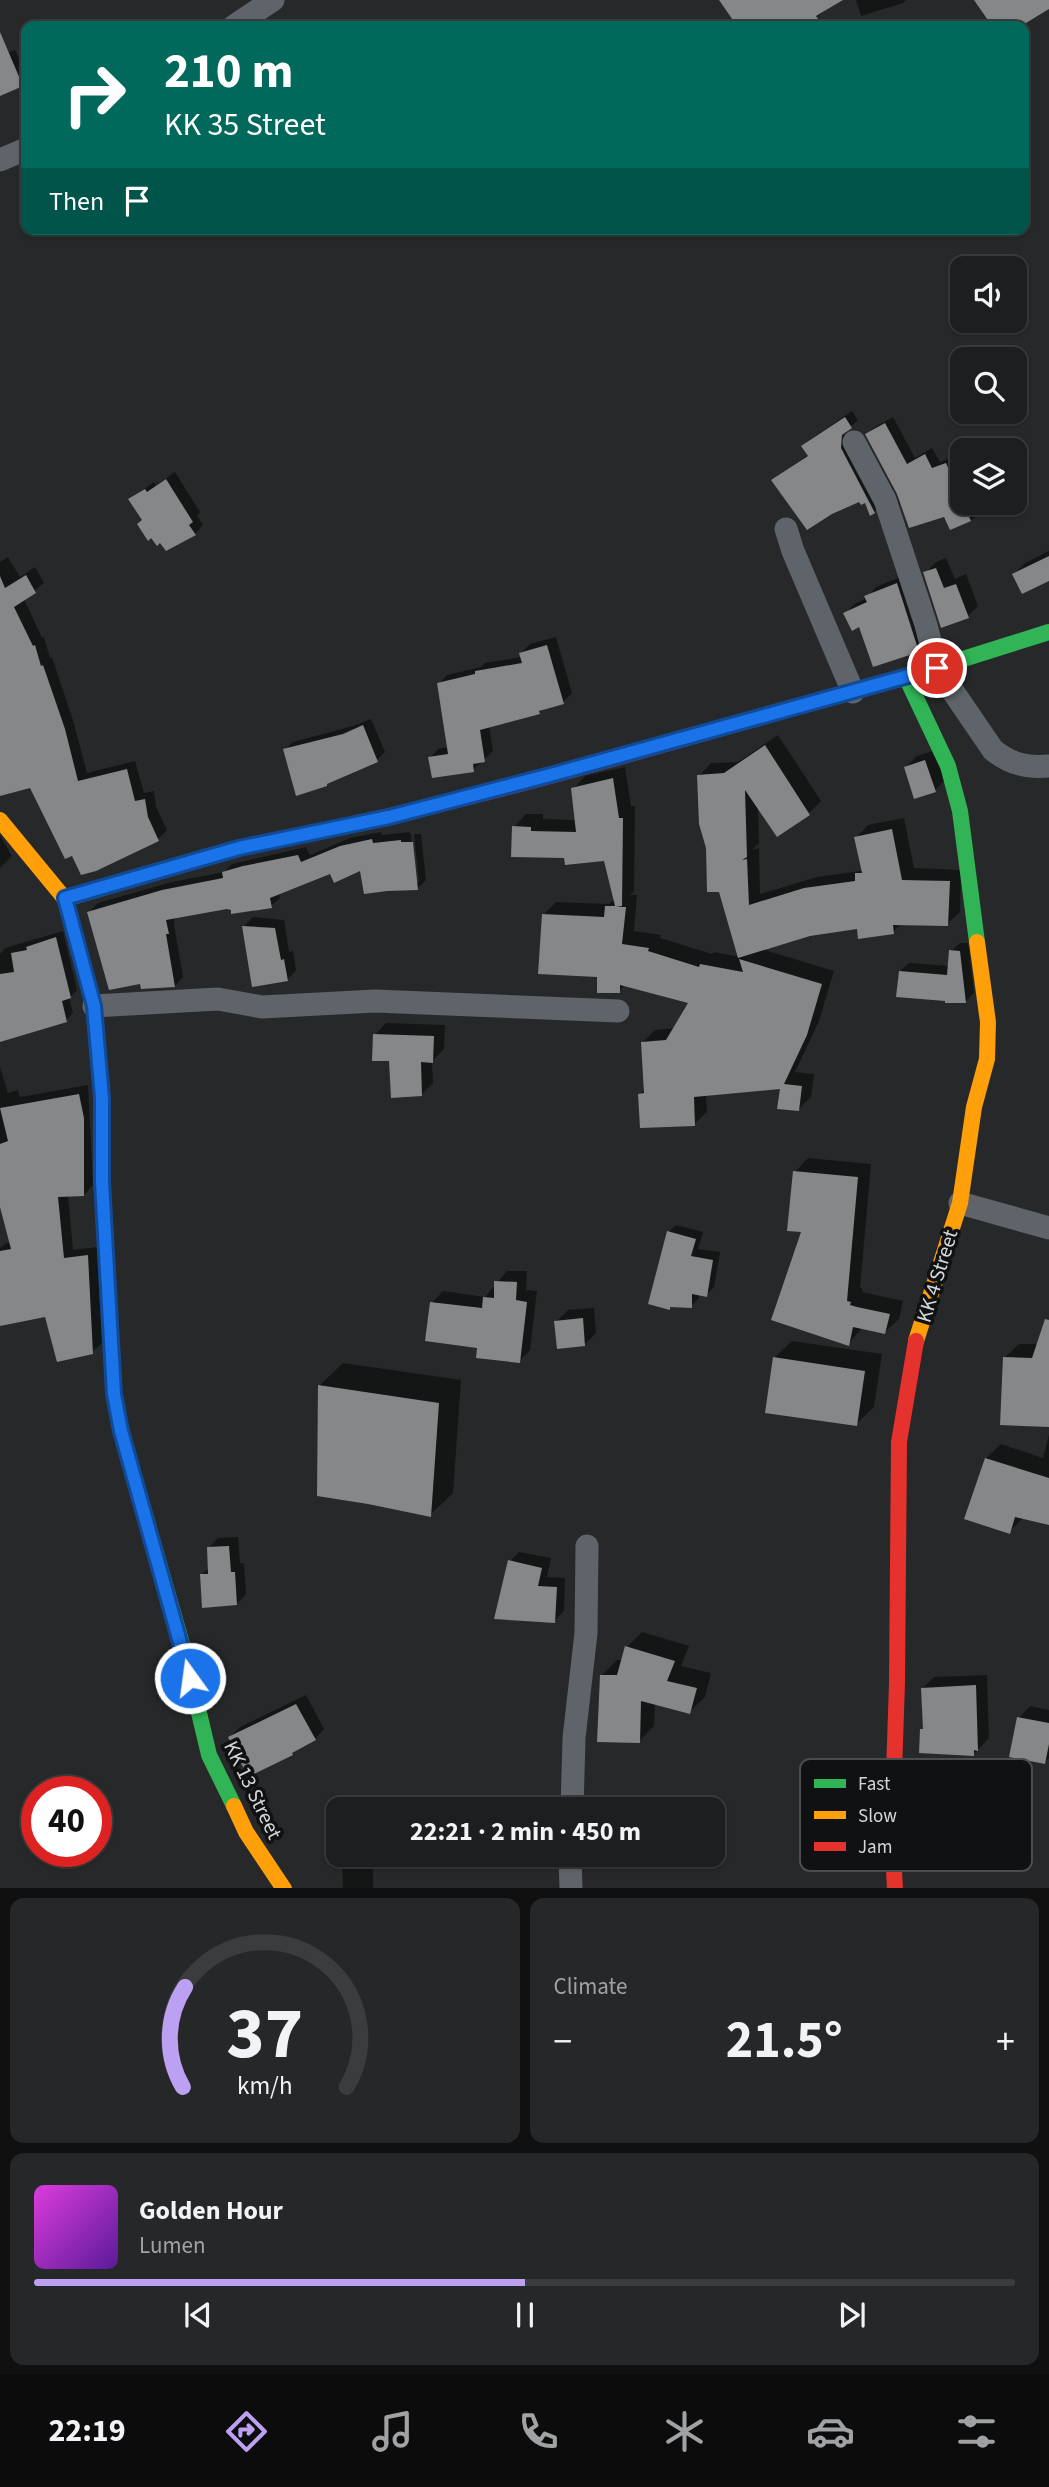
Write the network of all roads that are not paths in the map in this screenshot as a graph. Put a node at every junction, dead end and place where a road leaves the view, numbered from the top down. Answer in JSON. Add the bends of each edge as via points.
{"nodes":[{"id":1,"x":273,"y":0,"type":"edge"},
{"id":2,"x":242,"y":21,"type":"edge"},
{"id":3,"x":21,"y":151,"type":"edge"},
{"id":4,"x":0,"y":160,"type":"edge"},
{"id":5,"x":854,"y":443,"type":"dead end"},
{"id":6,"x":786,"y":529,"type":"dead end"},
{"id":7,"x":1049,"y":632,"type":"edge"},
{"id":8,"x":937,"y":668,"type":"junction"},
{"id":9,"x":906,"y":677,"type":"junction"},
{"id":10,"x":853,"y":692,"type":"junction"},
{"id":11,"x":1049,"y":766,"type":"edge"},
{"id":12,"x":0,"y":820,"type":"edge"},
{"id":13,"x":65,"y":898,"type":"junction"},
{"id":14,"x":94,"y":1006,"type":"junction"},
{"id":15,"x":618,"y":1011,"type":"dead end"},
{"id":16,"x":960,"y":1203,"type":"junction"},
{"id":17,"x":1049,"y":1228,"type":"edge"},
{"id":18,"x":587,"y":1546,"type":"dead end"},
{"id":19,"x":894,"y":1759,"type":"edge"},
{"id":20,"x":572,"y":1797,"type":"edge"},
{"id":21,"x":570,"y":1867,"type":"edge"},
{"id":22,"x":284,"y":1888,"type":"edge"},
{"id":23,"x":571,"y":1888,"type":"edge"}],
"edges":[{"from":1,"to":2,"type":"street"},
{"from":3,"to":4,"type":"street"},
{"from":5,"to":8,"type":"street","via":[[885,499]]},
{"from":6,"to":10,"type":"street"},
{"from":7,"to":8,"type":"street"},
{"from":8,"to":9,"type":"street"},
{"from":8,"to":11,"type":"street","via":[[993,750],[1019,765]]},
{"from":9,"to":10,"type":"street"},
{"from":9,"to":16,"type":"street","name":"KK 4 Street","via":[[948,766],[960,811],[988,1022],[987,1059],[974,1107]]},
{"from":10,"to":13,"type":"street","via":[[389,817],[239,848]]},
{"from":12,"to":13,"type":"street","name":"KK 13 Street"},
{"from":13,"to":14,"type":"street","name":"KK 13 Street"},
{"from":14,"to":15,"type":"street","via":[[218,999],[262,1007],[375,1001]]},
{"from":14,"to":22,"type":"street","name":"KK 13 Street","via":[[114,1394],[121,1431],[209,1755],[246,1832]]},
{"from":16,"to":17,"type":"street"},
{"from":16,"to":19,"type":"street","name":"KK 4 Street","via":[[914,1346],[899,1442]]},
{"from":18,"to":20,"type":"street","via":[[586,1633]]},
{"from":21,"to":23,"type":"street"}]}
